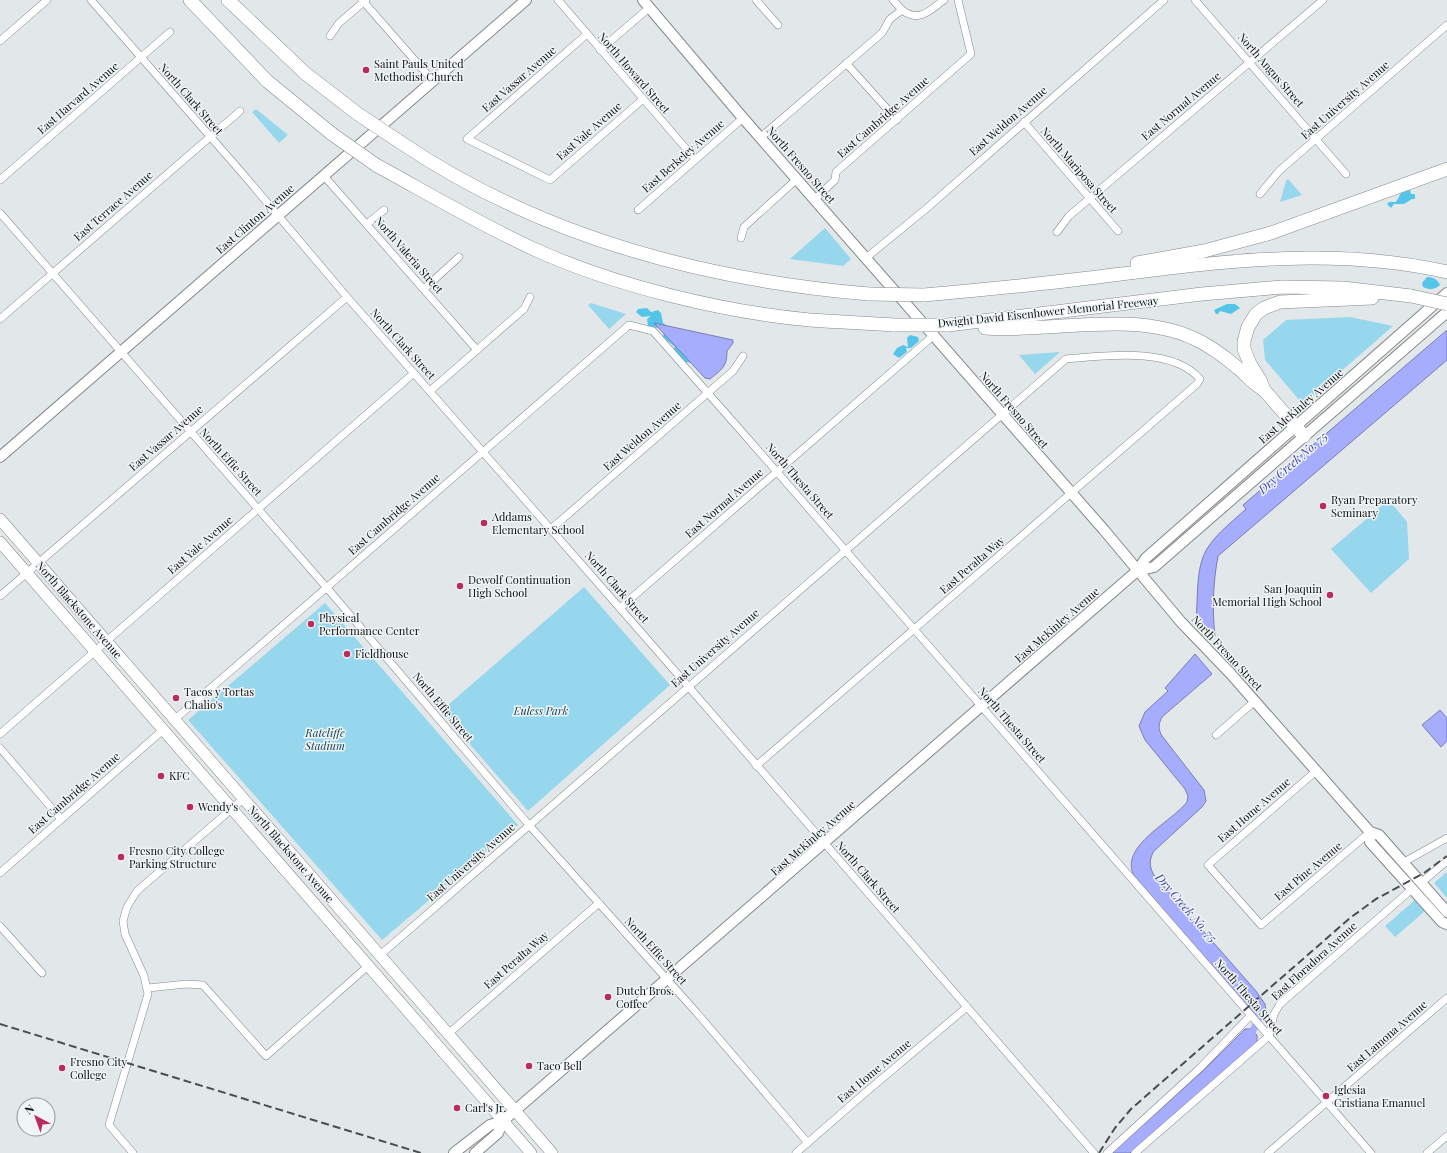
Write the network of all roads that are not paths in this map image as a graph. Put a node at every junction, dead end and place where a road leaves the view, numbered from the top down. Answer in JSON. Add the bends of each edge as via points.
{"nodes":[{"id":1,"x":47,"y":0,"type":"edge"},
{"id":2,"x":91,"y":0,"type":"edge"},
{"id":3,"x":190,"y":0,"type":"edge"},
{"id":4,"x":228,"y":0,"type":"edge"},
{"id":5,"x":526,"y":0,"type":"edge"},
{"id":6,"x":558,"y":0,"type":"edge"},
{"id":7,"x":756,"y":0,"type":"edge"},
{"id":8,"x":893,"y":0,"type":"edge"},
{"id":9,"x":944,"y":0,"type":"edge"},
{"id":10,"x":958,"y":0,"type":"edge"},
{"id":11,"x":1164,"y":0,"type":"edge"},
{"id":12,"x":1195,"y":0,"type":"edge"},
{"id":13,"x":1323,"y":0,"type":"edge"},
{"id":14,"x":364,"y":1,"type":"edge"},
{"id":15,"x":646,"y":4,"type":"edge"},
{"id":16,"x":902,"y":10,"type":"junction"},
{"id":17,"x":778,"y":24,"type":"dead end"},
{"id":18,"x":1447,"y":25,"type":"edge"},
{"id":19,"x":170,"y":32,"type":"dead end"},
{"id":20,"x":587,"y":34,"type":"junction"},
{"id":21,"x":330,"y":36,"type":"dead end"},
{"id":22,"x":0,"y":41,"type":"edge"},
{"id":23,"x":600,"y":50,"type":"junction"},
{"id":24,"x":141,"y":58,"type":"junction"},
{"id":25,"x":846,"y":63,"type":"junction"},
{"id":26,"x":1250,"y":63,"type":"junction"},
{"id":27,"x":433,"y":81,"type":"junction"},
{"id":28,"x":642,"y":100,"type":"junction"},
{"id":29,"x":240,"y":111,"type":"dead end"},
{"id":30,"x":743,"y":118,"type":"junction"},
{"id":31,"x":897,"y":120,"type":"junction"},
{"id":32,"x":1024,"y":122,"type":"junction"},
{"id":33,"x":210,"y":137,"type":"junction"},
{"id":34,"x":761,"y":137,"type":"junction"},
{"id":35,"x":1316,"y":139,"type":"junction"},
{"id":36,"x":695,"y":160,"type":"junction"},
{"id":37,"x":1447,"y":169,"type":"edge"},
{"id":38,"x":1346,"y":174,"type":"dead end"},
{"id":39,"x":324,"y":176,"type":"junction"},
{"id":40,"x":797,"y":179,"type":"junction"},
{"id":41,"x":0,"y":180,"type":"edge"},
{"id":42,"x":550,"y":180,"type":"joint"},
{"id":43,"x":1260,"y":194,"type":"dead end"},
{"id":44,"x":815,"y":199,"type":"junction"},
{"id":45,"x":1090,"y":199,"type":"junction"},
{"id":46,"x":384,"y":210,"type":"dead end"},
{"id":47,"x":638,"y":210,"type":"dead end"},
{"id":48,"x":0,"y":213,"type":"edge"},
{"id":49,"x":277,"y":216,"type":"junction"},
{"id":50,"x":367,"y":224,"type":"junction"},
{"id":51,"x":1118,"y":231,"type":"dead end"},
{"id":52,"x":1057,"y":232,"type":"dead end"},
{"id":53,"x":741,"y":238,"type":"dead end"},
{"id":54,"x":459,"y":257,"type":"dead end"},
{"id":55,"x":866,"y":258,"type":"junction"},
{"id":56,"x":1443,"y":271,"type":"edge"},
{"id":57,"x":53,"y":273,"type":"junction"},
{"id":58,"x":424,"y":289,"type":"junction"},
{"id":59,"x":990,"y":289,"type":"junction"},
{"id":60,"x":1447,"y":293,"type":"edge"},
{"id":61,"x":1411,"y":296,"type":"junction"},
{"id":62,"x":347,"y":297,"type":"junction"},
{"id":63,"x":530,"y":297,"type":"dead end"},
{"id":64,"x":1447,"y":304,"type":"edge"},
{"id":65,"x":1447,"y":312,"type":"edge"},
{"id":66,"x":0,"y":319,"type":"edge"},
{"id":67,"x":629,"y":325,"type":"joint"},
{"id":68,"x":948,"y":325,"type":"junction"},
{"id":69,"x":933,"y":336,"type":"junction"},
{"id":70,"x":478,"y":350,"type":"junction"},
{"id":71,"x":121,"y":352,"type":"junction"},
{"id":72,"x":743,"y":356,"type":"dead end"},
{"id":73,"x":1066,"y":359,"type":"joint"},
{"id":74,"x":414,"y":373,"type":"junction"},
{"id":75,"x":1264,"y":390,"type":"junction"},
{"id":76,"x":430,"y":391,"type":"junction"},
{"id":77,"x":708,"y":393,"type":"junction"},
{"id":78,"x":1002,"y":414,"type":"junction"},
{"id":79,"x":1300,"y":431,"type":"junction"},
{"id":80,"x":190,"y":432,"type":"junction"},
{"id":81,"x":482,"y":451,"type":"junction"},
{"id":82,"x":0,"y":457,"type":"edge"},
{"id":83,"x":777,"y":471,"type":"junction"},
{"id":84,"x":1071,"y":493,"type":"junction"},
{"id":85,"x":258,"y":509,"type":"junction"},
{"id":86,"x":0,"y":519,"type":"edge"},
{"id":87,"x":551,"y":529,"type":"junction"},
{"id":88,"x":0,"y":542,"type":"edge"},
{"id":89,"x":845,"y":549,"type":"junction"},
{"id":90,"x":38,"y":563,"type":"junction"},
{"id":91,"x":1137,"y":571,"type":"junction"},
{"id":92,"x":26,"y":573,"type":"junction"},
{"id":93,"x":327,"y":588,"type":"junction"},
{"id":94,"x":0,"y":596,"type":"edge"},
{"id":95,"x":620,"y":608,"type":"junction"},
{"id":96,"x":914,"y":629,"type":"junction"},
{"id":97,"x":106,"y":641,"type":"junction"},
{"id":98,"x":95,"y":651,"type":"junction"},
{"id":99,"x":688,"y":687,"type":"junction"},
{"id":100,"x":128,"y":690,"type":"junction"},
{"id":101,"x":1255,"y":701,"type":"junction"},
{"id":102,"x":982,"y":707,"type":"junction"},
{"id":103,"x":174,"y":720,"type":"junction"},
{"id":104,"x":163,"y":730,"type":"junction"},
{"id":105,"x":0,"y":734,"type":"edge"},
{"id":106,"x":1216,"y":735,"type":"dead end"},
{"id":107,"x":0,"y":748,"type":"edge"},
{"id":108,"x":756,"y":766,"type":"junction"},
{"id":109,"x":1316,"y":771,"type":"junction"},
{"id":110,"x":223,"y":776,"type":"junction"},
{"id":111,"x":243,"y":799,"type":"junction"},
{"id":112,"x":232,"y":809,"type":"junction"},
{"id":113,"x":61,"y":819,"type":"junction"},
{"id":114,"x":529,"y":825,"type":"junction"},
{"id":115,"x":1370,"y":837,"type":"junction"},
{"id":116,"x":1447,"y":838,"type":"edge"},
{"id":117,"x":825,"y":844,"type":"junction"},
{"id":118,"x":1447,"y":861,"type":"edge"},
{"id":119,"x":1404,"y":862,"type":"junction"},
{"id":120,"x":0,"y":873,"type":"edge"},
{"id":121,"x":1422,"y":882,"type":"junction"},
{"id":122,"x":1412,"y":889,"type":"junction"},
{"id":123,"x":599,"y":903,"type":"junction"},
{"id":124,"x":1447,"y":912,"type":"edge"},
{"id":125,"x":331,"y":924,"type":"junction"},
{"id":126,"x":1447,"y":924,"type":"edge"},
{"id":127,"x":1261,"y":925,"type":"joint"},
{"id":128,"x":0,"y":926,"type":"edge"},
{"id":129,"x":379,"y":956,"type":"junction"},
{"id":130,"x":368,"y":966,"type":"junction"},
{"id":131,"x":42,"y":973,"type":"dead end"},
{"id":132,"x":667,"y":980,"type":"junction"},
{"id":133,"x":381,"y":981,"type":"junction"},
{"id":134,"x":148,"y":988,"type":"junction"},
{"id":135,"x":1447,"y":998,"type":"edge"},
{"id":136,"x":967,"y":1007,"type":"junction"},
{"id":137,"x":432,"y":1016,"type":"junction"},
{"id":138,"x":1252,"y":1019,"type":"junction"},
{"id":139,"x":448,"y":1034,"type":"junction"},
{"id":140,"x":1269,"y":1036,"type":"junction"},
{"id":141,"x":1326,"y":1102,"type":"junction"},
{"id":142,"x":515,"y":1111,"type":"junction"},
{"id":143,"x":503,"y":1121,"type":"junction"},
{"id":144,"x":1447,"y":1136,"type":"edge"},
{"id":145,"x":808,"y":1143,"type":"junction"},
{"id":146,"x":133,"y":1153,"type":"edge"},
{"id":147,"x":454,"y":1153,"type":"edge"},
{"id":148,"x":475,"y":1153,"type":"edge"},
{"id":149,"x":531,"y":1153,"type":"edge"},
{"id":150,"x":552,"y":1153,"type":"edge"},
{"id":151,"x":796,"y":1153,"type":"edge"},
{"id":152,"x":1094,"y":1153,"type":"edge"},
{"id":153,"x":1107,"y":1153,"type":"edge"},
{"id":154,"x":1136,"y":1153,"type":"edge"},
{"id":155,"x":1268,"y":1153,"type":"edge"},
{"id":156,"x":1371,"y":1153,"type":"edge"},
{"id":157,"x":1427,"y":1153,"type":"edge"}],
"edges":[{"from":1,"to":22,"type":"street"},
{"from":2,"to":24,"type":"street","name":"North Clark Street"},
{"from":3,"to":68,"type":"highway","name":"Dwight David Eisenhower Memorial Freeway","bridge":true,"via":[[267,81],[332,134],[376,165],[537,250],[606,276],[684,298],[745,310],[809,320]]},
{"from":4,"to":59,"type":"highway","bridge":true,"via":[[306,74],[358,114],[425,158],[511,205],[557,226],[696,268],[830,291],[924,295]]},
{"from":5,"to":27,"type":"main road","name":"East Clinton Avenue"},
{"from":6,"to":20,"type":"street","name":"North Howard Street"},
{"from":7,"to":17,"type":"street"},
{"from":8,"to":16,"type":"street"},
{"from":9,"to":16,"type":"street","via":[[921,16],[909,15]]},
{"from":10,"to":31,"type":"street","name":"East Cambridge Avenue","via":[[971,54]]},
{"from":11,"to":32,"type":"street","name":"East Weldon Avenue"},
{"from":12,"to":26,"type":"street","name":"North Angus Street"},
{"from":13,"to":26,"type":"street","name":"East Normal Avenue"},
{"from":14,"to":21,"type":"street","via":[[339,23]]},
{"from":14,"to":27,"type":"street"},
{"from":15,"to":23,"type":"street"},
{"from":15,"to":30,"type":"main road","name":"North Fresno Street"},
{"from":16,"to":25,"type":"street","via":[[890,19],[882,33]]},
{"from":18,"to":35,"type":"street","name":"East University Avenue"},
{"from":19,"to":24,"type":"street","name":"East Harvard Avenue"},
{"from":20,"to":23,"type":"street","name":"North Howard Street"},
{"from":20,"to":42,"type":"street","name":"East Vassar Avenue","via":[[467,139]]},
{"from":23,"to":28,"type":"street","name":"North Howard Street"},
{"from":24,"to":33,"type":"street","name":"North Clark Street"},
{"from":24,"to":41,"type":"street","name":"East Harvard Avenue"},
{"from":25,"to":31,"type":"street"},
{"from":25,"to":34,"type":"street"},
{"from":26,"to":35,"type":"street","name":"North Angus Street"},
{"from":26,"to":45,"type":"street","name":"East Normal Avenue"},
{"from":27,"to":39,"type":"main road","name":"East Clinton Avenue"},
{"from":28,"to":36,"type":"street","name":"North Howard Street"},
{"from":28,"to":42,"type":"street","name":"East Yale Avenue"},
{"from":29,"to":33,"type":"street","name":"East Terrace Avenue"},
{"from":30,"to":34,"type":"main road","name":"North Fresno Street"},
{"from":30,"to":36,"type":"street","name":"East Berkeley Avenue"},
{"from":31,"to":44,"type":"street","name":"East Cambridge Avenue","via":[[836,172],[835,180]]},
{"from":32,"to":45,"type":"street","name":"North Mariposa Street"},
{"from":32,"to":55,"type":"street","name":"East Weldon Avenue"},
{"from":33,"to":49,"type":"street","name":"North Clark Street"},
{"from":33,"to":57,"type":"street","name":"East Terrace Avenue"},
{"from":34,"to":40,"type":"main road","name":"North Fresno Street"},
{"from":35,"to":38,"type":"street","name":"North Angus Street"},
{"from":35,"to":43,"type":"street","name":"East University Avenue","via":[[1279,171]]},
{"from":36,"to":47,"type":"street","name":"East Berkeley Avenue"},
{"from":37,"to":59,"type":"highway","via":[[1271,232],[1204,250]]},
{"from":39,"to":49,"type":"main road","name":"East Clinton Avenue"},
{"from":39,"to":50,"type":"street","name":"North Valeria Street"},
{"from":40,"to":44,"type":"main road","name":"North Fresno Street"},
{"from":40,"to":53,"type":"street","via":[[744,227]]},
{"from":44,"to":55,"type":"main road","name":"North Fresno Street"},
{"from":45,"to":51,"type":"street","name":"North Mariposa Street"},
{"from":45,"to":52,"type":"street","name":"East Normal Avenue","via":[[1069,216]]},
{"from":46,"to":50,"type":"street"},
{"from":48,"to":57,"type":"street","name":"North Effie Street"},
{"from":49,"to":62,"type":"street","name":"North Clark Street"},
{"from":49,"to":71,"type":"main road","name":"East Clinton Avenue"},
{"from":50,"to":58,"type":"street","name":"North Valeria Street"},
{"from":54,"to":58,"type":"street"},
{"from":55,"to":69,"type":"main road","name":"North Fresno Street"},
{"from":56,"to":59,"type":"highway","via":[[1331,257],[1253,259]]},
{"from":57,"to":66,"type":"street","name":"East Terrace Avenue"},
{"from":57,"to":71,"type":"street","name":"North Effie Street"},
{"from":58,"to":70,"type":"street","name":"North Valeria Street"},
{"from":60,"to":79,"type":"main road","name":"East McKinley Avenue"},
{"from":61,"to":64,"type":"highway","name":"Dwight David Eisenhower Memorial Freeway","bridge":true},
{"from":61,"to":68,"type":"highway","name":"Dwight David Eisenhower Memorial Freeway","via":[[1343,288],[1282,287],[1202,294]]},
{"from":61,"to":75,"type":"highway","via":[[1291,301],[1264,308],[1252,320],[1244,341],[1244,349]]},
{"from":62,"to":74,"type":"street","name":"North Clark Street"},
{"from":62,"to":80,"type":"street","name":"East Vassar Avenue"},
{"from":63,"to":70,"type":"street","via":[[524,309]]},
{"from":65,"to":79,"type":"main road","name":"East McKinley Avenue"},
{"from":67,"to":77,"type":"street","name":"North Thesta Street","via":[[652,331]]},
{"from":67,"to":81,"type":"street","name":"East Cambridge Avenue"},
{"from":68,"to":75,"type":"highway","via":[[994,328],[1129,324],[1167,329],[1194,338],[1208,346]]},
{"from":69,"to":78,"type":"main road","name":"North Fresno Street"},
{"from":69,"to":83,"type":"street","name":"East Normal Avenue"},
{"from":70,"to":76,"type":"street"},
{"from":71,"to":80,"type":"street","name":"North Effie Street"},
{"from":71,"to":82,"type":"main road","name":"East Clinton Avenue"},
{"from":72,"to":77,"type":"street","name":"East Weldon Avenue","via":[[733,371]]},
{"from":73,"to":78,"type":"street","name":"East University Avenue"},
{"from":73,"to":84,"type":"street","name":"East Peralta Way","via":[[1143,356],[1179,365],[1200,379]]},
{"from":74,"to":76,"type":"street","name":"North Clark Street"},
{"from":74,"to":85,"type":"street","name":"East Yale Avenue"},
{"from":75,"to":79,"type":"highway"},
{"from":76,"to":81,"type":"street","name":"North Clark Street"},
{"from":77,"to":83,"type":"street","name":"North Thesta Street"},
{"from":77,"to":87,"type":"street","name":"East Weldon Avenue"},
{"from":78,"to":84,"type":"main road","name":"North Fresno Street"},
{"from":78,"to":89,"type":"street","name":"East University Avenue"},
{"from":79,"to":91,"type":"main road","name":"East McKinley Avenue","via":[[1146,558]]},
{"from":80,"to":85,"type":"street","name":"North Effie Street"},
{"from":80,"to":90,"type":"street","name":"East Vassar Avenue"},
{"from":81,"to":87,"type":"street","name":"North Clark Street"},
{"from":81,"to":93,"type":"street","name":"East Cambridge Avenue"},
{"from":83,"to":89,"type":"street","name":"North Thesta Street"},
{"from":83,"to":95,"type":"street","name":"East Normal Avenue"},
{"from":84,"to":91,"type":"main road","name":"North Fresno Street"},
{"from":84,"to":96,"type":"street","name":"East Peralta Way"},
{"from":85,"to":93,"type":"street","name":"North Effie Street"},
{"from":85,"to":97,"type":"street","name":"East Yale Avenue"},
{"from":86,"to":90,"type":"main road","name":"North Blackstone Avenue"},
{"from":87,"to":95,"type":"street","name":"North Clark Street"},
{"from":88,"to":92,"type":"main road","name":"North Blackstone Avenue"},
{"from":89,"to":96,"type":"street","name":"North Thesta Street"},
{"from":89,"to":99,"type":"street","name":"East University Avenue"},
{"from":90,"to":92,"type":"street","name":"East Vassar Avenue"},
{"from":90,"to":97,"type":"main road","name":"North Blackstone Avenue"},
{"from":91,"to":101,"type":"main road","name":"North Fresno Street"},
{"from":91,"to":102,"type":"main road","name":"East McKinley Avenue"},
{"from":92,"to":94,"type":"street","name":"East Vassar Avenue"},
{"from":92,"to":98,"type":"main road","name":"North Blackstone Avenue"},
{"from":93,"to":103,"type":"street","name":"East Cambridge Avenue"},
{"from":93,"to":114,"type":"street","name":"North Effie Street"},
{"from":95,"to":99,"type":"street","name":"North Clark Street"},
{"from":96,"to":102,"type":"street","name":"North Thesta Street"},
{"from":96,"to":108,"type":"street","name":"East Peralta Way"},
{"from":97,"to":98,"type":"street","name":"East Yale Avenue"},
{"from":97,"to":103,"type":"main road","name":"North Blackstone Avenue"},
{"from":98,"to":100,"type":"main road","name":"North Blackstone Avenue"},
{"from":98,"to":105,"type":"street","name":"East Yale Avenue"},
{"from":99,"to":108,"type":"street","name":"North Clark Street"},
{"from":99,"to":114,"type":"street","name":"East University Avenue"},
{"from":100,"to":103,"type":"main road","via":[[138,692],[165,719]]},
{"from":100,"to":104,"type":"main road","name":"North Blackstone Avenue"},
{"from":101,"to":106,"type":"street"},
{"from":101,"to":109,"type":"main road","name":"North Fresno Street"},
{"from":102,"to":117,"type":"main road","name":"East McKinley Avenue"},
{"from":102,"to":138,"type":"street","name":"North Thesta Street"},
{"from":103,"to":110,"type":"main road","name":"North Blackstone Avenue"},
{"from":104,"to":110,"type":"main road","via":[[174,730],[193,751]]},
{"from":104,"to":112,"type":"main road","name":"North Blackstone Avenue"},
{"from":104,"to":113,"type":"street","name":"East Cambridge Avenue"},
{"from":107,"to":113,"type":"street"},
{"from":108,"to":117,"type":"street","name":"North Clark Street"},
{"from":109,"to":115,"type":"main road","name":"North Fresno Street"},
{"from":109,"to":127,"type":"street","name":"East Home Avenue","via":[[1208,865]]},
{"from":110,"to":111,"type":"main road","name":"North Blackstone Avenue"},
{"from":111,"to":112,"type":"street"},
{"from":111,"to":129,"type":"main road","name":"North Blackstone Avenue"},
{"from":112,"to":125,"type":"main road","name":"North Blackstone Avenue"},
{"from":112,"to":134,"type":"street","via":[[137,891],[129,903],[124,916],[124,930]]},
{"from":113,"to":120,"type":"street","name":"East Cambridge Avenue"},
{"from":114,"to":123,"type":"street","name":"North Effie Street"},
{"from":114,"to":129,"type":"street","name":"East University Avenue"},
{"from":115,"to":119,"type":"main road","name":"North Fresno Street","via":[[1379,835]]},
{"from":115,"to":121,"type":"main road","via":[[1409,881],[1417,884]]},
{"from":115,"to":122,"type":"main road","name":"North Fresno Street"},
{"from":115,"to":127,"type":"street","name":"East Pine Avenue"},
{"from":116,"to":119,"type":"street"},
{"from":117,"to":132,"type":"main road","name":"East McKinley Avenue"},
{"from":117,"to":136,"type":"street","name":"North Clark Street"},
{"from":118,"to":121,"type":"street"},
{"from":119,"to":121,"type":"main road","name":"North Fresno Street"},
{"from":121,"to":124,"type":"main road","name":"North Fresno Street"},
{"from":122,"to":126,"type":"main road","name":"North Fresno Street","via":[[1442,922]]},
{"from":122,"to":140,"type":"street","name":"East Floradora Avenue","via":[[1280,1004],[1274,1014]]},
{"from":123,"to":132,"type":"street","name":"North Effie Street"},
{"from":123,"to":139,"type":"street","name":"East Peralta Way"},
{"from":125,"to":129,"type":"main road","via":[[349,932],[366,952]]},
{"from":125,"to":130,"type":"main road","name":"North Blackstone Avenue"},
{"from":128,"to":131,"type":"street"},
{"from":129,"to":137,"type":"main road","name":"North Blackstone Avenue"},
{"from":130,"to":133,"type":"main road","name":"North Blackstone Avenue"},
{"from":130,"to":134,"type":"street","via":[[266,1056],[203,985]]},
{"from":130,"to":137,"type":"main road","via":[[377,966],[400,990]]},
{"from":132,"to":142,"type":"main road","name":"East McKinley Avenue"},
{"from":132,"to":145,"type":"street","name":"North Effie Street"},
{"from":133,"to":139,"type":"main road","via":[[416,1011],[436,1033],[442,1036]]},
{"from":133,"to":143,"type":"main road","name":"North Blackstone Avenue"},
{"from":134,"to":146,"type":"street","via":[[147,1002],[109,1125]]},
{"from":135,"to":141,"type":"street","name":"East Lamona Avenue"},
{"from":136,"to":145,"type":"street","name":"East Home Avenue"},
{"from":136,"to":152,"type":"street","name":"North Clark Street"},
{"from":137,"to":139,"type":"main road","name":"North Blackstone Avenue"},
{"from":138,"to":140,"type":"street","name":"North Thesta Street"},
{"from":138,"to":153,"type":"street"},
{"from":139,"to":142,"type":"main road","name":"North Blackstone Avenue"},
{"from":140,"to":141,"type":"street","name":"North Thesta Street"},
{"from":140,"to":154,"type":"street"},
{"from":141,"to":155,"type":"street","name":"East Lamona Avenue"},
{"from":141,"to":156,"type":"street","name":"North Thesta Street"},
{"from":142,"to":143,"type":"main road","name":"East McKinley Avenue"},
{"from":142,"to":150,"type":"main road","name":"North Blackstone Avenue"},
{"from":143,"to":147,"type":"main road","name":"East McKinley Avenue","via":[[490,1124]]},
{"from":143,"to":148,"type":"main road","name":"East McKinley Avenue","via":[[498,1133]]},
{"from":143,"to":149,"type":"main road","name":"North Blackstone Avenue"},
{"from":144,"to":157,"type":"street"},
{"from":145,"to":151,"type":"street","name":"East Home Avenue"}]}
